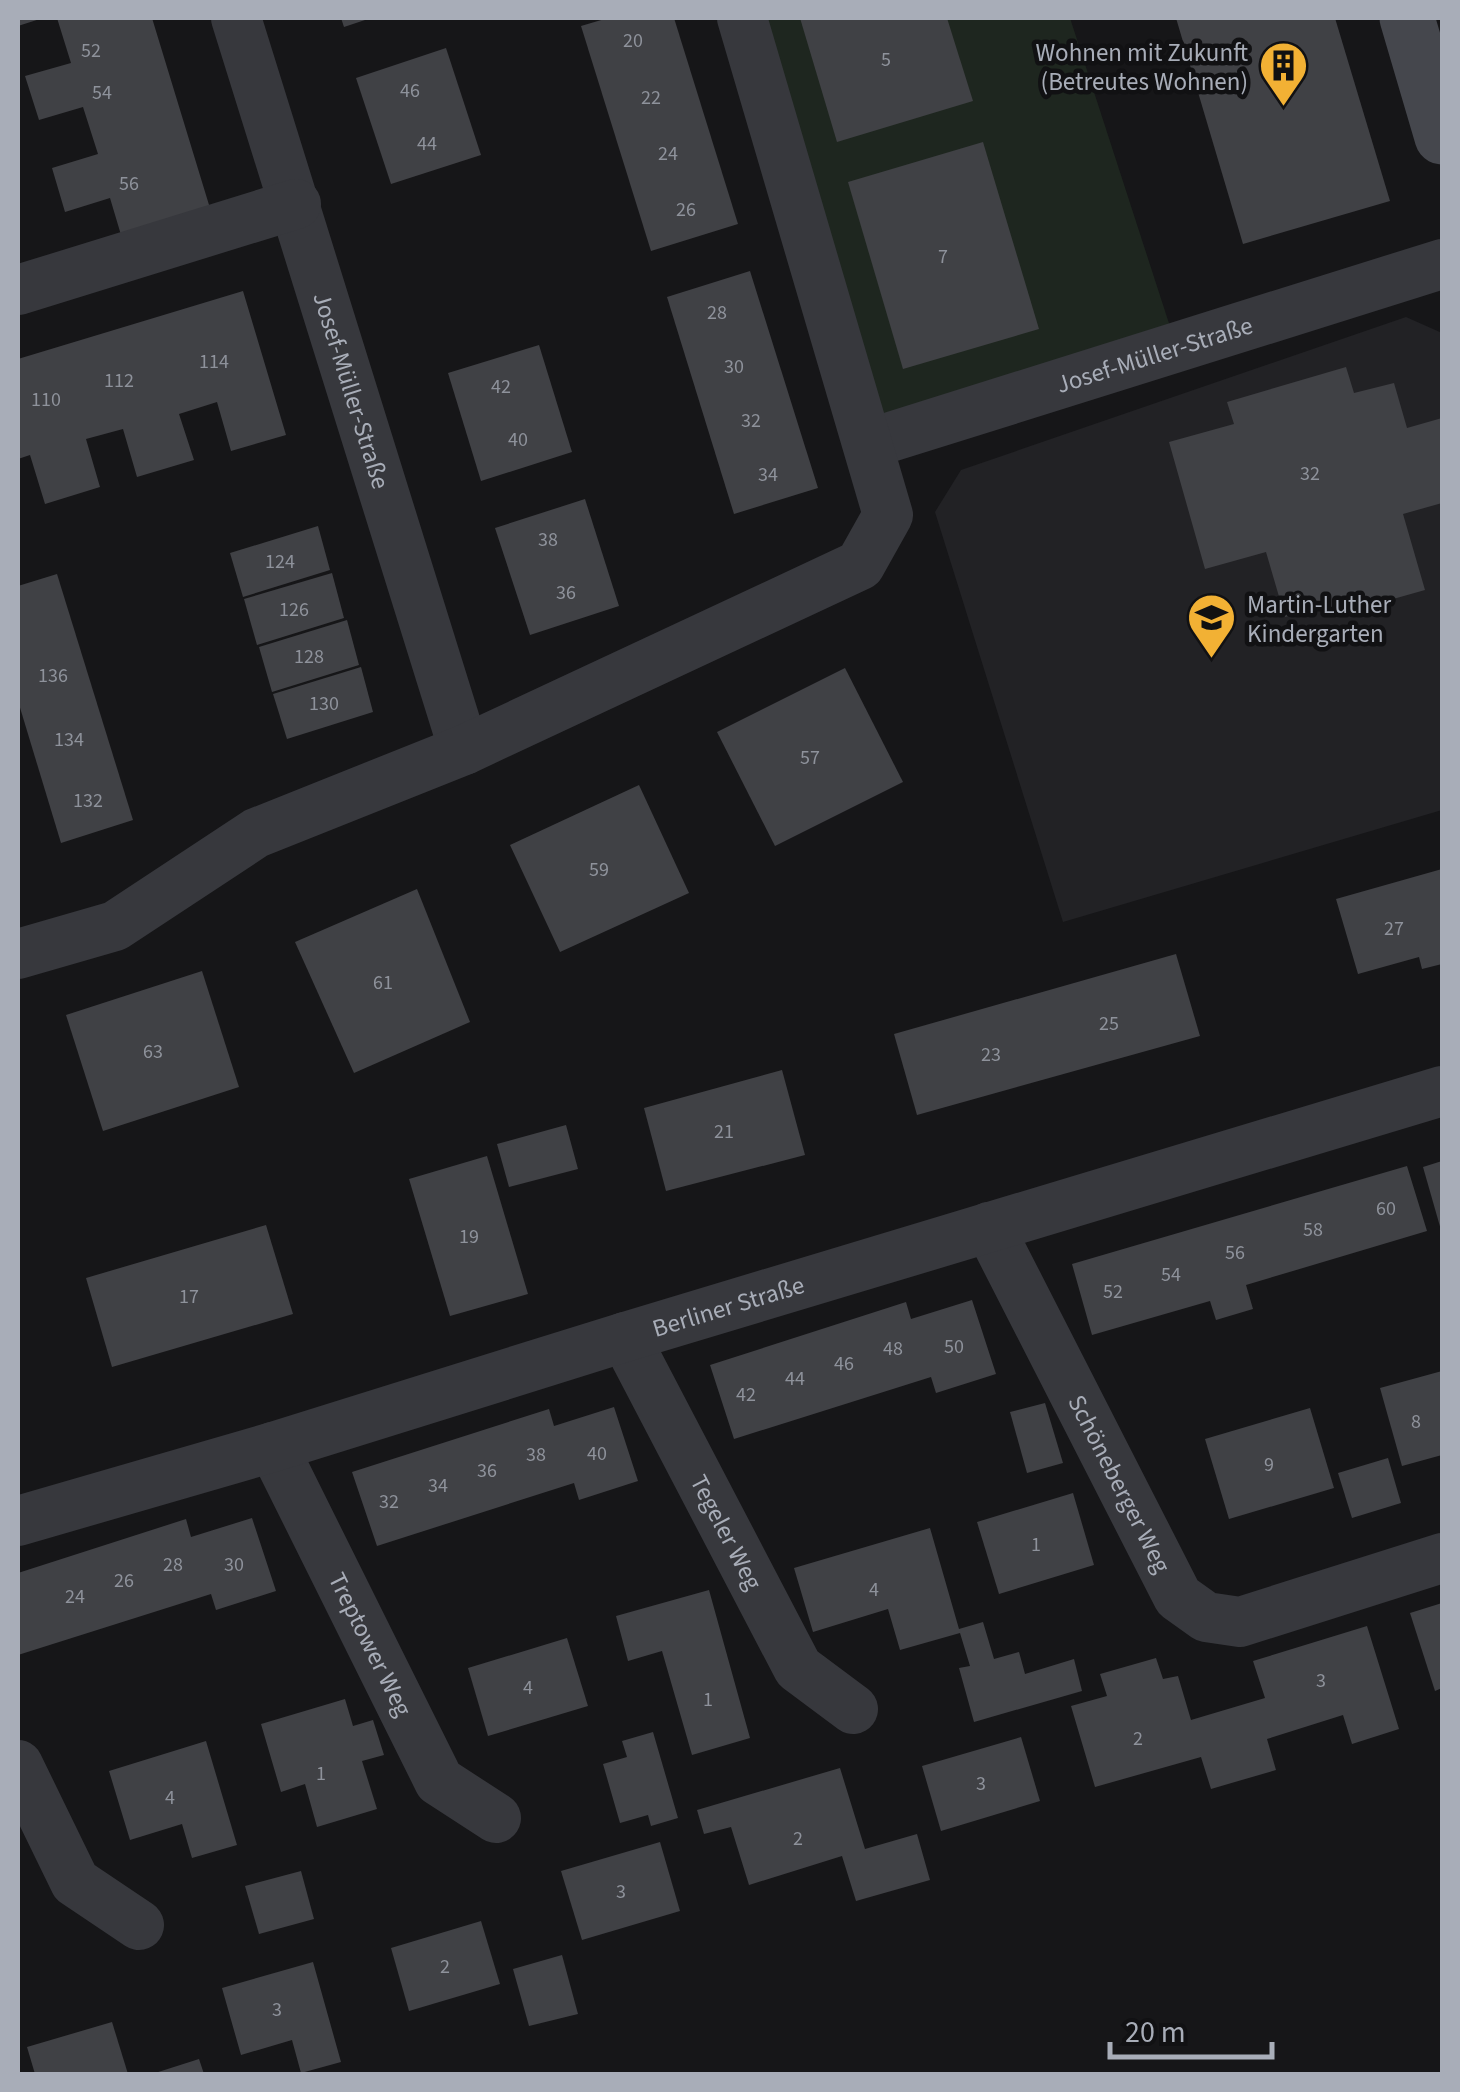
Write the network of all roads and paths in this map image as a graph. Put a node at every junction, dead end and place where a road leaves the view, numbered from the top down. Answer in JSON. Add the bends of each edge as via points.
{"nodes":[{"id":1,"x":236,"y":18,"type":"edge"},
{"id":2,"x":742,"y":18,"type":"edge"},
{"id":3,"x":1408,"y":18,"type":"edge"},
{"id":4,"x":1442,"y":137,"type":"edge"},
{"id":5,"x":296,"y":204,"type":"junction"},
{"id":6,"x":1442,"y":264,"type":"edge"},
{"id":7,"x":18,"y":290,"type":"edge"},
{"id":8,"x":868,"y":444,"type":"junction"},
{"id":9,"x":464,"y":750,"type":"junction"},
{"id":10,"x":18,"y":954,"type":"edge"},
{"id":11,"x":1442,"y":1091,"type":"edge"},
{"id":12,"x":988,"y":1227,"type":"junction"},
{"id":13,"x":626,"y":1337,"type":"junction"},
{"id":14,"x":274,"y":1448,"type":"junction"},
{"id":15,"x":18,"y":1521,"type":"edge"},
{"id":16,"x":1442,"y":1558,"type":"edge"},
{"id":17,"x":852,"y":1709,"type":"dead end"},
{"id":18,"x":18,"y":1765,"type":"edge"},
{"id":19,"x":496,"y":1818,"type":"dead end"},
{"id":20,"x":138,"y":1924,"type":"dead end"}],
"edges":[{"from":1,"to":5,"type":"street","name":"Josef-Müller-Straße"},
{"from":2,"to":8,"type":"street"},
{"from":3,"to":4,"type":"street"},
{"from":5,"to":7,"type":"street"},
{"from":5,"to":9,"type":"street","name":"Josef-Müller-Straße"},
{"from":6,"to":8,"type":"street","name":"Josef-Müller-Straße"},
{"from":8,"to":9,"type":"street","via":[[888,515],[860,565]]},
{"from":9,"to":10,"type":"street","via":[[256,833],[116,926]]},
{"from":11,"to":12,"type":"street","name":"Berliner Straße"},
{"from":12,"to":13,"type":"street","name":"Berliner Straße"},
{"from":12,"to":16,"type":"street","name":"Schöneberger Weg","via":[[1178,1596],[1206,1617],[1240,1622]]},
{"from":13,"to":14,"type":"street","name":"Berliner Straße"},
{"from":13,"to":17,"type":"street","name":"Tegeler Weg","via":[[798,1668]]},
{"from":14,"to":15,"type":"street","name":"Berliner Straße"},
{"from":14,"to":19,"type":"street","name":"Treptower Weg","via":[[439,1781]]},
{"from":18,"to":20,"type":"street","via":[[75,1882]]}]}
